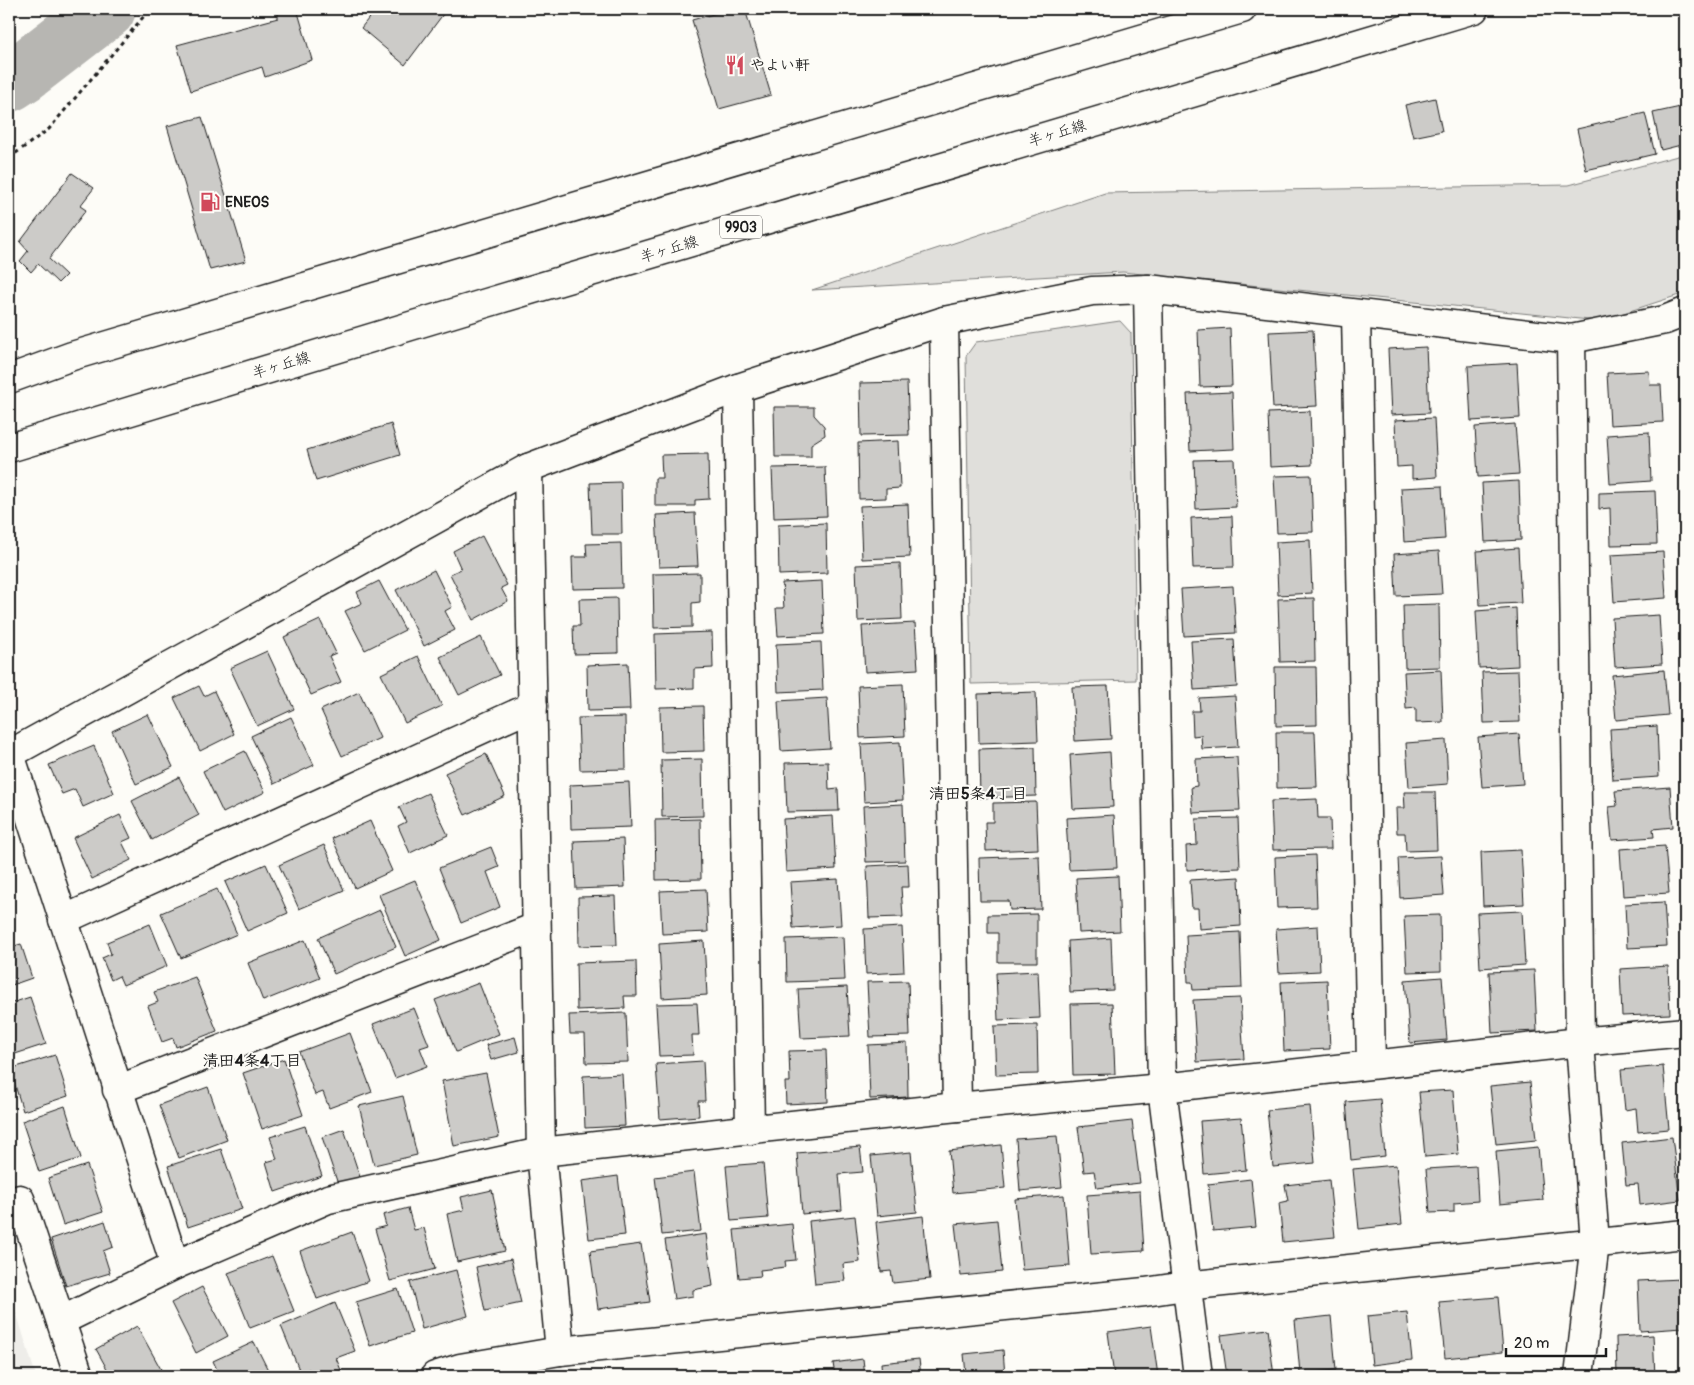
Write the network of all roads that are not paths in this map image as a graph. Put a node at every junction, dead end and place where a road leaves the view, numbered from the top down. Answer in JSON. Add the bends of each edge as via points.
{"nodes":[{"id":1,"x":1242,"y":9,"type":"edge"},
{"id":2,"x":1474,"y":9,"type":"edge"},
{"id":3,"x":1148,"y":289,"type":"junction"},
{"id":4,"x":1685,"y":312,"type":"edge"},
{"id":5,"x":1356,"y":314,"type":"junction"},
{"id":6,"x":944,"y":321,"type":"junction"},
{"id":7,"x":1571,"y":339,"type":"junction"},
{"id":8,"x":9,"y":379,"type":"edge"},
{"id":9,"x":738,"y":388,"type":"junction"},
{"id":10,"x":9,"y":448,"type":"edge"},
{"id":11,"x":528,"y":468,"type":"junction"},
{"id":12,"x":533,"y":706,"type":"junction"},
{"id":13,"x":63,"y":920,"type":"junction"},
{"id":14,"x":536,"y":927,"type":"junction"},
{"id":15,"x":1685,"y":1032,"type":"edge"},
{"id":16,"x":1580,"y":1042,"type":"junction"},
{"id":17,"x":1371,"y":1064,"type":"junction"},
{"id":18,"x":1162,"y":1088,"type":"junction"},
{"id":19,"x":117,"y":1090,"type":"junction"},
{"id":20,"x":957,"y":1107,"type":"junction"},
{"id":21,"x":750,"y":1130,"type":"junction"},
{"id":22,"x":542,"y":1152,"type":"junction"},
{"id":23,"x":20,"y":1199,"type":"dead end"},
{"id":24,"x":1685,"y":1234,"type":"edge"},
{"id":25,"x":1595,"y":1243,"type":"junction"},
{"id":26,"x":175,"y":1264,"type":"junction"},
{"id":27,"x":1185,"y":1286,"type":"junction"},
{"id":28,"x":62,"y":1321,"type":"junction"},
{"id":29,"x":560,"y":1351,"type":"junction"},
{"id":30,"x":451,"y":1374,"type":"edge"},
{"id":31,"x":79,"y":1376,"type":"edge"},
{"id":32,"x":1198,"y":1376,"type":"edge"},
{"id":33,"x":1578,"y":1376,"type":"edge"}],
"edges":[{"from":1,"to":8,"type":"street","via":[[72,356]]},
{"from":2,"to":10,"type":"street","name":"羊ヶ丘線","number":"9903"},
{"from":3,"to":5,"type":"street"},
{"from":3,"to":6,"type":"street","via":[[1092,291]]},
{"from":3,"to":18,"type":"street"},
{"from":4,"to":7,"type":"street","via":[[1665,320]]},
{"from":5,"to":7,"type":"street"},
{"from":5,"to":17,"type":"street"},
{"from":6,"to":9,"type":"street"},
{"from":6,"to":20,"type":"street"},
{"from":7,"to":16,"type":"street"},
{"from":9,"to":11,"type":"street"},
{"from":9,"to":21,"type":"street"},
{"from":11,"to":12,"type":"street"},
{"from":11,"to":13,"type":"street","via":[[10,754]]},
{"from":12,"to":13,"type":"street"},
{"from":12,"to":14,"type":"street"},
{"from":13,"to":19,"type":"street"},
{"from":14,"to":19,"type":"street"},
{"from":14,"to":22,"type":"street"},
{"from":15,"to":16,"type":"street"},
{"from":16,"to":17,"type":"street"},
{"from":16,"to":25,"type":"street"},
{"from":17,"to":18,"type":"street"},
{"from":18,"to":20,"type":"street"},
{"from":18,"to":27,"type":"street"},
{"from":19,"to":26,"type":"street"},
{"from":20,"to":21,"type":"street"},
{"from":21,"to":22,"type":"street"},
{"from":22,"to":26,"type":"street","via":[[328,1199]]},
{"from":22,"to":29,"type":"street"},
{"from":23,"to":28,"type":"street"},
{"from":24,"to":25,"type":"street"},
{"from":25,"to":27,"type":"street"},
{"from":25,"to":33,"type":"street"},
{"from":26,"to":28,"type":"street"},
{"from":27,"to":29,"type":"street"},
{"from":27,"to":32,"type":"street"},
{"from":28,"to":31,"type":"street"},
{"from":29,"to":30,"type":"street"}]}
